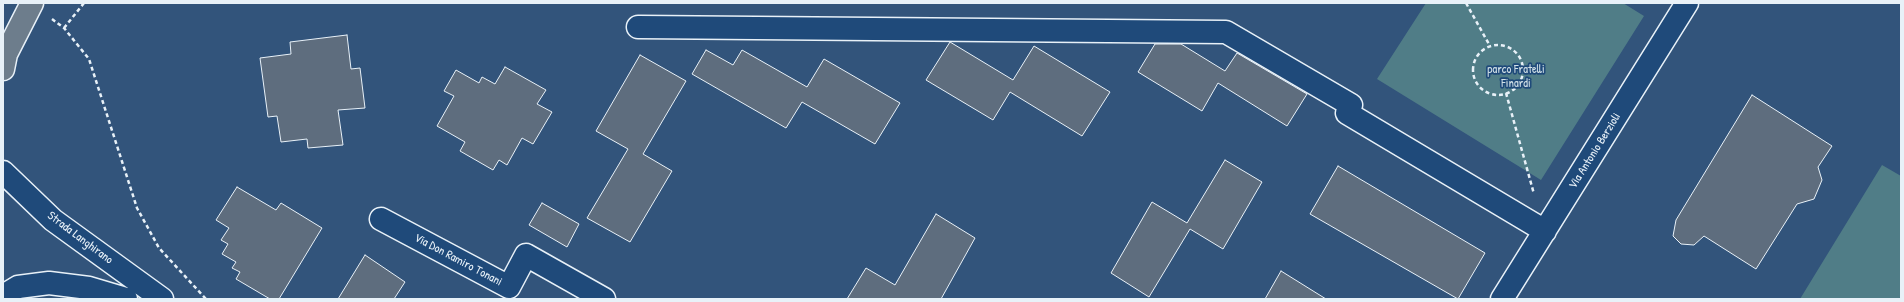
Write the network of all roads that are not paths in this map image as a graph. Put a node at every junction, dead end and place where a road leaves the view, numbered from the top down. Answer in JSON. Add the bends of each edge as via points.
{"nodes":[{"id":1,"x":32,"y":3,"type":"edge"},
{"id":2,"x":1687,"y":3,"type":"edge"},
{"id":3,"x":638,"y":27,"type":"dead end"},
{"id":4,"x":3,"y":69,"type":"edge"},
{"id":5,"x":3,"y":172,"type":"edge"},
{"id":6,"x":381,"y":219,"type":"dead end"},
{"id":7,"x":1545,"y":231,"type":"junction"},
{"id":8,"x":3,"y":296,"type":"edge"},
{"id":9,"x":126,"y":299,"type":"edge"},
{"id":10,"x":162,"y":299,"type":"edge"},
{"id":11,"x":604,"y":299,"type":"edge"},
{"id":12,"x":1502,"y":299,"type":"edge"}],
"edges":[{"from":1,"to":4,"type":"highway","via":[[6,54]]},
{"from":2,"to":7,"type":"street","name":"Via Antonio Berzioli"},
{"from":3,"to":7,"type":"street","via":[[1226,32],[1351,105],[1348,114]]},
{"from":5,"to":10,"type":"street","name":"Strada Langhirano","via":[[53,220]]},
{"from":6,"to":11,"type":"street","name":"Via Don Ramiro Tonani","via":[[509,287],[526,255]]},
{"from":7,"to":12,"type":"street","name":"Via Antonio Berzioli"},
{"from":8,"to":9,"type":"street","via":[[18,287],[49,283],[89,288]]}]}
